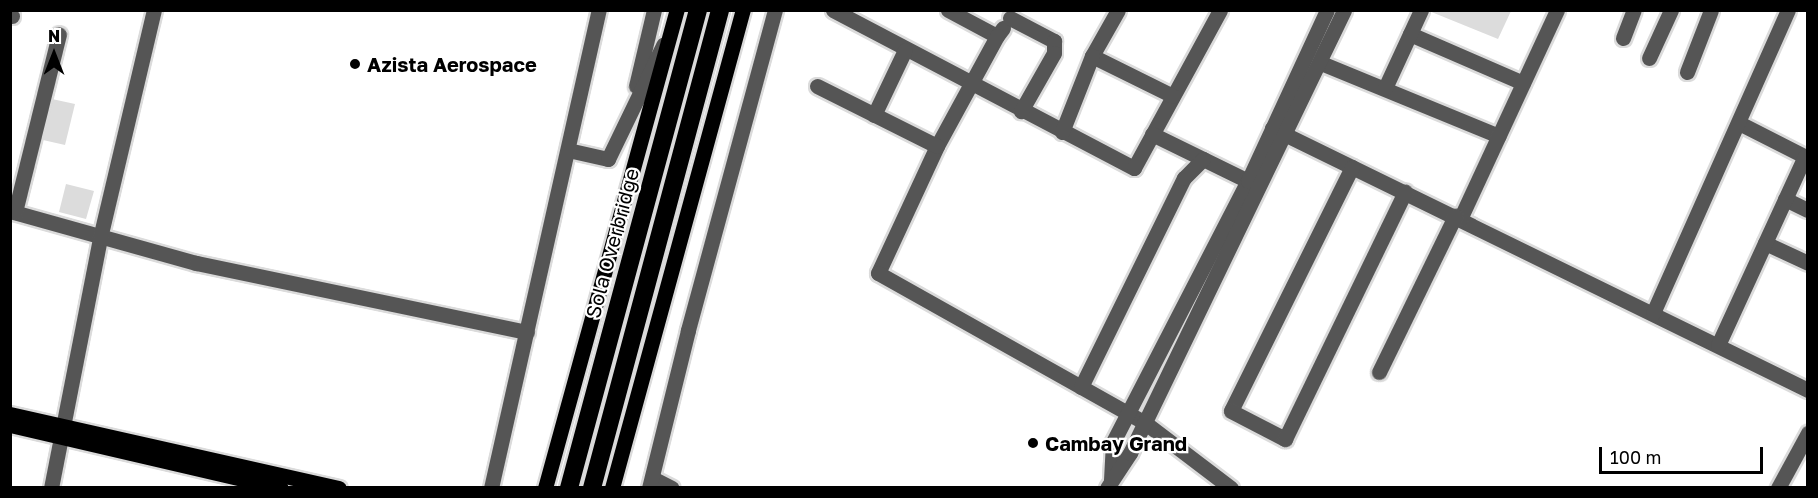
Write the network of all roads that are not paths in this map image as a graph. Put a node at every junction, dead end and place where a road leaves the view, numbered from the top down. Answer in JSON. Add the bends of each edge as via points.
{"nodes":[{"id":1,"x":154,"y":10,"type":"edge"},
{"id":2,"x":599,"y":10,"type":"edge"},
{"id":3,"x":654,"y":10,"type":"edge"},
{"id":4,"x":698,"y":10,"type":"edge"},
{"id":5,"x":720,"y":10,"type":"edge"},
{"id":6,"x":743,"y":10,"type":"edge"},
{"id":7,"x":775,"y":10,"type":"edge"},
{"id":8,"x":833,"y":10,"type":"edge"},
{"id":9,"x":948,"y":10,"type":"edge"},
{"id":10,"x":1118,"y":10,"type":"edge"},
{"id":11,"x":1220,"y":10,"type":"edge"},
{"id":12,"x":1327,"y":10,"type":"edge"},
{"id":13,"x":1344,"y":10,"type":"edge"},
{"id":14,"x":1421,"y":10,"type":"edge"},
{"id":15,"x":1635,"y":10,"type":"edge"},
{"id":16,"x":1671,"y":10,"type":"edge"},
{"id":17,"x":1711,"y":10,"type":"edge"},
{"id":18,"x":1555,"y":11,"type":"edge"},
{"id":19,"x":1782,"y":12,"type":"edge"},
{"id":20,"x":1013,"y":14,"type":"edge"},
{"id":21,"x":675,"y":17,"type":"edge"},
{"id":22,"x":59,"y":34,"type":"dead end"},
{"id":23,"x":1410,"y":34,"type":"junction"},
{"id":24,"x":997,"y":36,"type":"junction"},
{"id":25,"x":1623,"y":38,"type":"dead end"},
{"id":26,"x":905,"y":50,"type":"junction"},
{"id":27,"x":1092,"y":56,"type":"junction"},
{"id":28,"x":1649,"y":58,"type":"dead end"},
{"id":29,"x":1321,"y":63,"type":"junction"},
{"id":30,"x":1687,"y":72,"type":"dead end"},
{"id":31,"x":1523,"y":83,"type":"junction"},
{"id":32,"x":817,"y":86,"type":"dead end"},
{"id":33,"x":972,"y":86,"type":"junction"},
{"id":34,"x":1385,"y":88,"type":"junction"},
{"id":35,"x":1173,"y":96,"type":"junction"},
{"id":36,"x":1021,"y":111,"type":"junction"},
{"id":37,"x":874,"y":115,"type":"junction"},
{"id":38,"x":1739,"y":123,"type":"junction"},
{"id":39,"x":1062,"y":132,"type":"junction"},
{"id":40,"x":1279,"y":132,"type":"junction"},
{"id":41,"x":1152,"y":134,"type":"junction"},
{"id":42,"x":1499,"y":136,"type":"junction"},
{"id":43,"x":938,"y":146,"type":"junction"},
{"id":44,"x":568,"y":150,"type":"junction"},
{"id":45,"x":1806,"y":157,"type":"edge"},
{"id":46,"x":608,"y":159,"type":"junction"},
{"id":47,"x":1203,"y":159,"type":"junction"},
{"id":48,"x":1352,"y":167,"type":"junction"},
{"id":49,"x":1248,"y":181,"type":"junction"},
{"id":50,"x":1405,"y":192,"type":"junction"},
{"id":51,"x":1785,"y":199,"type":"junction"},
{"id":52,"x":1808,"y":210,"type":"edge"},
{"id":53,"x":13,"y":212,"type":"edge"},
{"id":54,"x":1458,"y":218,"type":"junction"},
{"id":55,"x":100,"y":238,"type":"junction"},
{"id":56,"x":1765,"y":243,"type":"junction"},
{"id":57,"x":1808,"y":263,"type":"edge"},
{"id":58,"x":1653,"y":313,"type":"junction"},
{"id":59,"x":527,"y":332,"type":"junction"},
{"id":60,"x":1718,"y":345,"type":"junction"},
{"id":61,"x":1379,"y":372,"type":"dead end"},
{"id":62,"x":1081,"y":387,"type":"junction"},
{"id":63,"x":1808,"y":390,"type":"edge"},
{"id":64,"x":1128,"y":413,"type":"junction"},
{"id":65,"x":10,"y":414,"type":"edge"},
{"id":66,"x":1144,"y":422,"type":"junction"},
{"id":67,"x":10,"y":425,"type":"edge"},
{"id":68,"x":64,"y":432,"type":"junction"},
{"id":69,"x":1808,"y":433,"type":"edge"},
{"id":70,"x":651,"y":482,"type":"edge"},
{"id":71,"x":1109,"y":484,"type":"edge"},
{"id":72,"x":51,"y":488,"type":"edge"},
{"id":73,"x":281,"y":488,"type":"edge"},
{"id":74,"x":339,"y":488,"type":"edge"},
{"id":75,"x":491,"y":488,"type":"edge"},
{"id":76,"x":545,"y":488,"type":"edge"},
{"id":77,"x":569,"y":488,"type":"edge"},
{"id":78,"x":592,"y":488,"type":"edge"},
{"id":79,"x":612,"y":488,"type":"edge"},
{"id":80,"x":672,"y":488,"type":"edge"},
{"id":81,"x":1231,"y":488,"type":"edge"},
{"id":82,"x":1778,"y":488,"type":"edge"}],
"edges":[{"from":1,"to":55,"type":"street"},
{"from":2,"to":44,"type":"street"},
{"from":3,"to":46,"type":"street","via":[[631,105]]},
{"from":4,"to":77,"type":"highway","name":"Sola Overbridge"},
{"from":5,"to":78,"type":"highway"},
{"from":6,"to":79,"type":"main road"},
{"from":7,"to":70,"type":"street"},
{"from":8,"to":26,"type":"street"},
{"from":9,"to":24,"type":"street"},
{"from":10,"to":27,"type":"street"},
{"from":11,"to":35,"type":"street"},
{"from":12,"to":40,"type":"street"},
{"from":13,"to":29,"type":"street"},
{"from":14,"to":23,"type":"street"},
{"from":15,"to":25,"type":"street"},
{"from":16,"to":28,"type":"street"},
{"from":17,"to":30,"type":"street"},
{"from":18,"to":31,"type":"street"},
{"from":19,"to":38,"type":"street"},
{"from":20,"to":24,"type":"street"},
{"from":20,"to":36,"type":"street","via":[[1054,42],[1054,53]]},
{"from":21,"to":46,"type":"street"},
{"from":21,"to":76,"type":"main road"},
{"from":22,"to":53,"type":"street"},
{"from":23,"to":31,"type":"street"},
{"from":23,"to":34,"type":"street"},
{"from":24,"to":33,"type":"street"},
{"from":26,"to":33,"type":"street"},
{"from":26,"to":37,"type":"street"},
{"from":27,"to":35,"type":"street"},
{"from":27,"to":39,"type":"street"},
{"from":29,"to":34,"type":"street"},
{"from":29,"to":40,"type":"street"},
{"from":31,"to":42,"type":"street"},
{"from":32,"to":37,"type":"street"},
{"from":33,"to":36,"type":"street"},
{"from":33,"to":43,"type":"street"},
{"from":34,"to":42,"type":"street"},
{"from":35,"to":41,"type":"street"},
{"from":36,"to":39,"type":"street"},
{"from":37,"to":43,"type":"street"},
{"from":38,"to":45,"type":"street"},
{"from":38,"to":58,"type":"street"},
{"from":39,"to":41,"type":"street","via":[[1134,168]]},
{"from":40,"to":48,"type":"street"},
{"from":40,"to":49,"type":"street"},
{"from":40,"to":66,"type":"street"},
{"from":41,"to":47,"type":"street"},
{"from":42,"to":54,"type":"street"},
{"from":43,"to":62,"type":"street","via":[[878,273]]},
{"from":44,"to":46,"type":"street"},
{"from":44,"to":59,"type":"street"},
{"from":45,"to":51,"type":"street"},
{"from":47,"to":49,"type":"street"},
{"from":47,"to":62,"type":"street","via":[[1185,178]]},
{"from":48,"to":50,"type":"street"},
{"from":48,"to":50,"type":"street","via":[[1231,411],[1285,439]]},
{"from":49,"to":64,"type":"street"},
{"from":50,"to":54,"type":"street"},
{"from":51,"to":52,"type":"street"},
{"from":51,"to":56,"type":"street"},
{"from":53,"to":55,"type":"street"},
{"from":54,"to":58,"type":"street"},
{"from":54,"to":61,"type":"street"},
{"from":55,"to":59,"type":"street","via":[[196,263]]},
{"from":55,"to":68,"type":"street"},
{"from":56,"to":57,"type":"street"},
{"from":56,"to":60,"type":"street"},
{"from":58,"to":60,"type":"street"},
{"from":59,"to":75,"type":"street"},
{"from":60,"to":63,"type":"street"},
{"from":62,"to":64,"type":"street"},
{"from":64,"to":66,"type":"street"},
{"from":64,"to":71,"type":"street","via":[[1113,442]]},
{"from":65,"to":68,"type":"main road"},
{"from":66,"to":71,"type":"street","via":[[1130,453]]},
{"from":66,"to":81,"type":"street"},
{"from":67,"to":68,"type":"main road"},
{"from":68,"to":72,"type":"street"},
{"from":68,"to":73,"type":"main road"},
{"from":68,"to":74,"type":"main road"},
{"from":69,"to":82,"type":"street"},
{"from":70,"to":80,"type":"street"}]}
